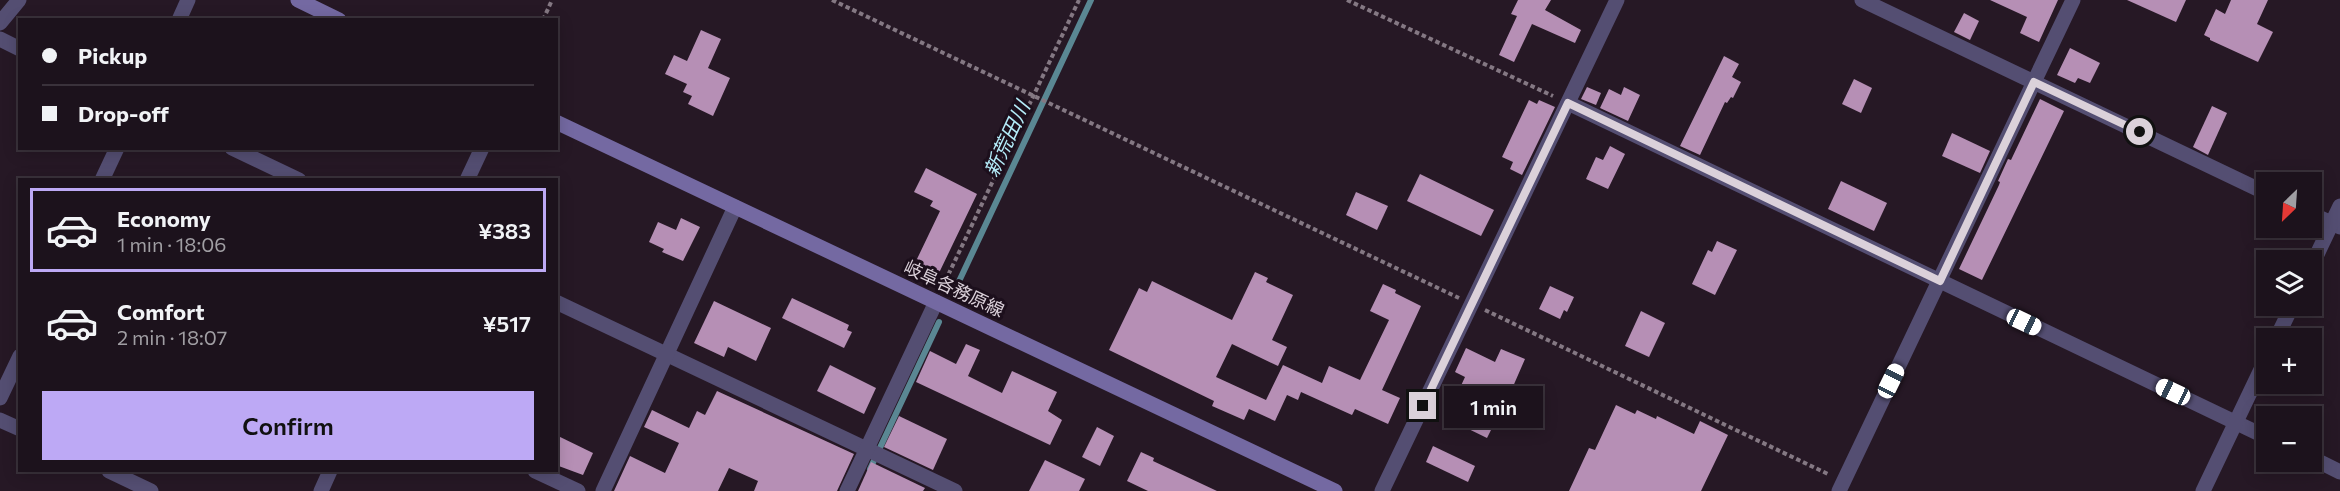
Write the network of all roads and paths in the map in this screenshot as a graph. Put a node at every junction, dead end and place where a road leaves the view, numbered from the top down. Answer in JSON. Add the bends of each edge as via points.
{"nodes":[{"id":1,"x":19,"y":0,"type":"edge"},
{"id":2,"x":188,"y":0,"type":"edge"},
{"id":3,"x":298,"y":0,"type":"edge"},
{"id":4,"x":552,"y":0,"type":"edge"},
{"id":5,"x":832,"y":0,"type":"edge"},
{"id":6,"x":1079,"y":0,"type":"edge"},
{"id":7,"x":1347,"y":0,"type":"edge"},
{"id":8,"x":1617,"y":0,"type":"edge"},
{"id":9,"x":1862,"y":0,"type":"edge"},
{"id":10,"x":2073,"y":0,"type":"edge"},
{"id":11,"x":179,"y":18,"type":"edge"},
{"id":12,"x":335,"y":18,"type":"edge"},
{"id":13,"x":544,"y":18,"type":"edge"},
{"id":14,"x":0,"y":23,"type":"edge"},
{"id":15,"x":0,"y":39,"type":"edge"},
{"id":16,"x":18,"y":48,"type":"edge"},
{"id":17,"x":2034,"y":82,"type":"junction"},
{"id":18,"x":1034,"y":96,"type":"junction"},
{"id":19,"x":1568,"y":103,"type":"junction"},
{"id":20,"x":1055,"y":106,"type":"dead end"},
{"id":21,"x":558,"y":123,"type":"edge"},
{"id":22,"x":116,"y":150,"type":"edge"},
{"id":23,"x":236,"y":150,"type":"edge"},
{"id":24,"x":481,"y":150,"type":"edge"},
{"id":25,"x":103,"y":178,"type":"edge"},
{"id":26,"x":296,"y":178,"type":"edge"},
{"id":27,"x":468,"y":178,"type":"edge"},
{"id":28,"x":2256,"y":188,"type":"edge"},
{"id":29,"x":2340,"y":206,"type":"edge"},
{"id":30,"x":735,"y":207,"type":"junction"},
{"id":31,"x":2322,"y":219,"type":"edge"},
{"id":32,"x":2336,"y":225,"type":"edge"},
{"id":33,"x":2321,"y":250,"type":"edge"},
{"id":34,"x":1940,"y":281,"type":"junction"},
{"id":35,"x":936,"y":302,"type":"junction"},
{"id":36,"x":558,"y":303,"type":"edge"},
{"id":37,"x":668,"y":355,"type":"junction"},
{"id":38,"x":18,"y":360,"type":"edge"},
{"id":39,"x":2256,"y":380,"type":"edge"},
{"id":40,"x":0,"y":398,"type":"edge"},
{"id":41,"x":0,"y":420,"type":"edge"},
{"id":42,"x":2236,"y":423,"type":"junction"},
{"id":43,"x":18,"y":428,"type":"edge"},
{"id":44,"x":2256,"y":432,"type":"edge"},
{"id":45,"x":867,"y":450,"type":"junction"},
{"id":46,"x":2322,"y":463,"type":"edge"},
{"id":47,"x":111,"y":472,"type":"edge"},
{"id":48,"x":330,"y":472,"type":"edge"},
{"id":49,"x":537,"y":472,"type":"edge"},
{"id":50,"x":2340,"y":472,"type":"edge"},
{"id":51,"x":152,"y":491,"type":"edge"},
{"id":52,"x":321,"y":491,"type":"edge"},
{"id":53,"x":578,"y":491,"type":"edge"},
{"id":54,"x":603,"y":491,"type":"edge"},
{"id":55,"x":847,"y":491,"type":"edge"},
{"id":56,"x":955,"y":491,"type":"edge"},
{"id":57,"x":1335,"y":491,"type":"edge"},
{"id":58,"x":1382,"y":491,"type":"edge"},
{"id":59,"x":1839,"y":491,"type":"edge"},
{"id":60,"x":2203,"y":491,"type":"edge"}],
"edges":[{"from":1,"to":14,"type":"street"},
{"from":2,"to":11,"type":"street"},
{"from":3,"to":12,"type":"main road"},
{"from":4,"to":13,"type":"path"},
{"from":5,"to":18,"type":"path"},
{"from":6,"to":18,"type":"path"},
{"from":7,"to":19,"type":"path"},
{"from":8,"to":19,"type":"street"},
{"from":9,"to":17,"type":"street"},
{"from":10,"to":17,"type":"street"},
{"from":15,"to":16,"type":"street"},
{"from":17,"to":28,"type":"street"},
{"from":17,"to":34,"type":"street"},
{"from":18,"to":20,"type":"path"},
{"from":18,"to":35,"type":"path"},
{"from":19,"to":34,"type":"street"},
{"from":19,"to":58,"type":"street"},
{"from":21,"to":30,"type":"main road","name":"岐阜各務原線"},
{"from":22,"to":25,"type":"street"},
{"from":23,"to":26,"type":"street"},
{"from":24,"to":27,"type":"street"},
{"from":29,"to":32,"type":"street"},
{"from":30,"to":35,"type":"main road","name":"岐阜各務原線"},
{"from":30,"to":37,"type":"street"},
{"from":31,"to":32,"type":"street"},
{"from":32,"to":33,"type":"street"},
{"from":34,"to":42,"type":"street"},
{"from":34,"to":59,"type":"street"},
{"from":35,"to":45,"type":"street"},
{"from":35,"to":57,"type":"main road","name":"岐阜各務原線"},
{"from":36,"to":37,"type":"street"},
{"from":37,"to":45,"type":"street"},
{"from":37,"to":54,"type":"street"},
{"from":38,"to":40,"type":"street"},
{"from":39,"to":42,"type":"street"},
{"from":41,"to":43,"type":"street"},
{"from":42,"to":44,"type":"street"},
{"from":42,"to":60,"type":"street"},
{"from":45,"to":55,"type":"street"},
{"from":45,"to":56,"type":"street"},
{"from":46,"to":50,"type":"street"},
{"from":47,"to":51,"type":"street"},
{"from":48,"to":52,"type":"street"},
{"from":49,"to":53,"type":"street"}]}
